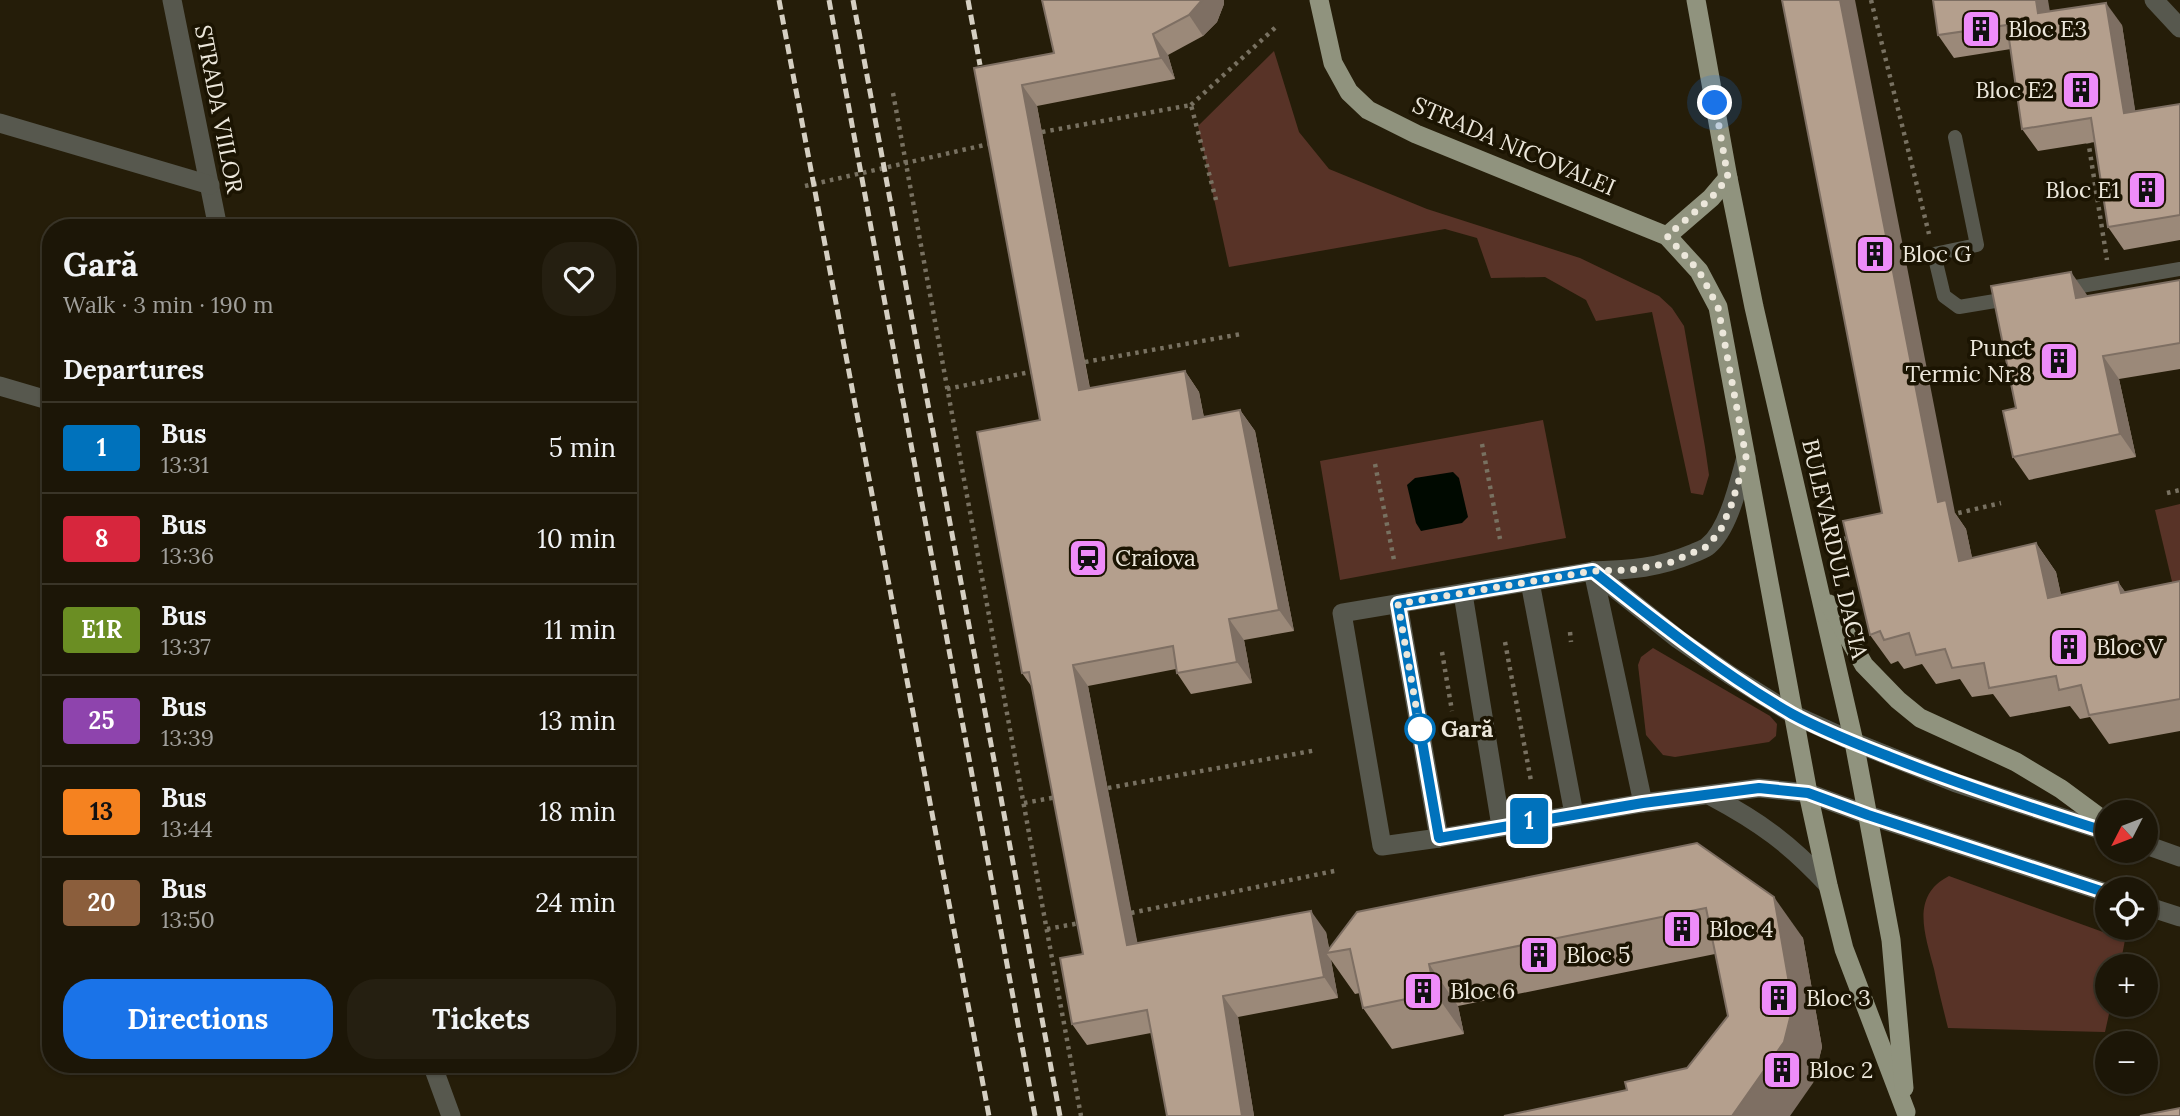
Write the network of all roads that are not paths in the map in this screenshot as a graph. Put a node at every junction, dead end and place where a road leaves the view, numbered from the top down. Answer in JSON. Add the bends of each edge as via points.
{"nodes":[{"id":1,"x":172,"y":0,"type":"edge"},
{"id":2,"x":1319,"y":0,"type":"edge"},
{"id":3,"x":1696,"y":0,"type":"edge"},
{"id":4,"x":2154,"y":0,"type":"edge"},
{"id":5,"x":2180,"y":28,"type":"edge"},
{"id":6,"x":0,"y":123,"type":"edge"},
{"id":7,"x":1955,"y":137,"type":"dead end"},
{"id":8,"x":1728,"y":178,"type":"junction"},
{"id":9,"x":210,"y":185,"type":"junction"},
{"id":10,"x":216,"y":219,"type":"edge"},
{"id":11,"x":1667,"y":236,"type":"junction"},
{"id":12,"x":2180,"y":269,"type":"edge"},
{"id":13,"x":2047,"y":292,"type":"edge"},
{"id":14,"x":2022,"y":296,"type":"edge"},
{"id":15,"x":0,"y":386,"type":"edge"},
{"id":16,"x":42,"y":398,"type":"edge"},
{"id":17,"x":1746,"y":457,"type":"junction"},
{"id":18,"x":1593,"y":571,"type":"junction"},
{"id":19,"x":1530,"y":582,"type":"junction"},
{"id":20,"x":1817,"y":584,"type":"junction"},
{"id":21,"x":1463,"y":594,"type":"junction"},
{"id":22,"x":1398,"y":604,"type":"junction"},
{"id":23,"x":1794,"y":715,"type":"junction"},
{"id":24,"x":1854,"y":742,"type":"junction"},
{"id":25,"x":1808,"y":793,"type":"junction"},
{"id":26,"x":1711,"y":796,"type":"junction"},
{"id":27,"x":1643,"y":803,"type":"junction"},
{"id":28,"x":1574,"y":814,"type":"junction"},
{"id":29,"x":2095,"y":814,"type":"edge"},
{"id":30,"x":1868,"y":815,"type":"junction"},
{"id":31,"x":1501,"y":826,"type":"junction"},
{"id":32,"x":2095,"y":828,"type":"edge"},
{"id":33,"x":1439,"y":838,"type":"junction"},
{"id":34,"x":2158,"y":849,"type":"edge"},
{"id":35,"x":2180,"y":857,"type":"edge"},
{"id":36,"x":1828,"y":885,"type":"junction"},
{"id":37,"x":2095,"y":889,"type":"edge"},
{"id":38,"x":2158,"y":910,"type":"edge"},
{"id":39,"x":2180,"y":917,"type":"edge"},
{"id":40,"x":435,"y":1073,"type":"edge"},
{"id":41,"x":1906,"y":1114,"type":"edge"},
{"id":42,"x":451,"y":1116,"type":"edge"}],
"edges":[{"from":1,"to":9,"type":"street","name":"STRADA VIILOR"},
{"from":2,"to":11,"type":"main road","name":"STRADA NICOVALEI","via":[[1333,63],[1349,92],[1368,110]]},
{"from":3,"to":8,"type":"main road","name":"BULEVARDUL DACIA"},
{"from":4,"to":5,"type":"street"},
{"from":6,"to":9,"type":"street"},
{"from":7,"to":14,"type":"lane","via":[[1977,245],[1934,254],[1944,296],[1959,307]]},
{"from":8,"to":11,"type":"main road"},
{"from":8,"to":20,"type":"main road","name":"BULEVARDUL DACIA"},
{"from":9,"to":10,"type":"street","name":"STRADA VIILOR"},
{"from":11,"to":17,"type":"main road","name":"BULEVARDUL DACIA","via":[[1699,271],[1718,307]]},
{"from":12,"to":13,"type":"lane"},
{"from":15,"to":16,"type":"street"},
{"from":17,"to":18,"type":"street","via":[[1731,506],[1708,546],[1669,563]]},
{"from":17,"to":23,"type":"main road","name":"BULEVARDUL DACIA"},
{"from":18,"to":19,"type":"street"},
{"from":18,"to":23,"type":"street","via":[[1678,639]]},
{"from":18,"to":27,"type":"street"},
{"from":19,"to":21,"type":"street"},
{"from":19,"to":28,"type":"street"},
{"from":20,"to":24,"type":"main road","name":"BULEVARDUL DACIA"},
{"from":20,"to":29,"type":"main road","via":[[1864,665],[1898,701],[1920,718],[2016,762]]},
{"from":21,"to":22,"type":"street"},
{"from":21,"to":31,"type":"street"},
{"from":22,"to":33,"type":"street"},
{"from":22,"to":33,"type":"street","via":[[1342,613],[1382,846]]},
{"from":23,"to":24,"type":"street"},
{"from":23,"to":25,"type":"main road","name":"BULEVARDUL DACIA"},
{"from":24,"to":30,"type":"main road","name":"BULEVARDUL DACIA"},
{"from":24,"to":32,"type":"street","via":[[1956,783]]},
{"from":25,"to":26,"type":"street","via":[[1759,788]]},
{"from":25,"to":30,"type":"street"},
{"from":25,"to":36,"type":"main road","name":"BULEVARDUL DACIA"},
{"from":26,"to":27,"type":"street"},
{"from":26,"to":36,"type":"street","via":[[1777,835]]},
{"from":27,"to":28,"type":"street"},
{"from":28,"to":31,"type":"street"},
{"from":30,"to":37,"type":"street"},
{"from":30,"to":41,"type":"main road","name":"BULEVARDUL DACIA","via":[[1891,940]]},
{"from":31,"to":33,"type":"street"},
{"from":34,"to":35,"type":"street"},
{"from":36,"to":41,"type":"main road","name":"BULEVARDUL DACIA","via":[[1844,948]]},
{"from":38,"to":39,"type":"street"},
{"from":40,"to":42,"type":"street"}]}
